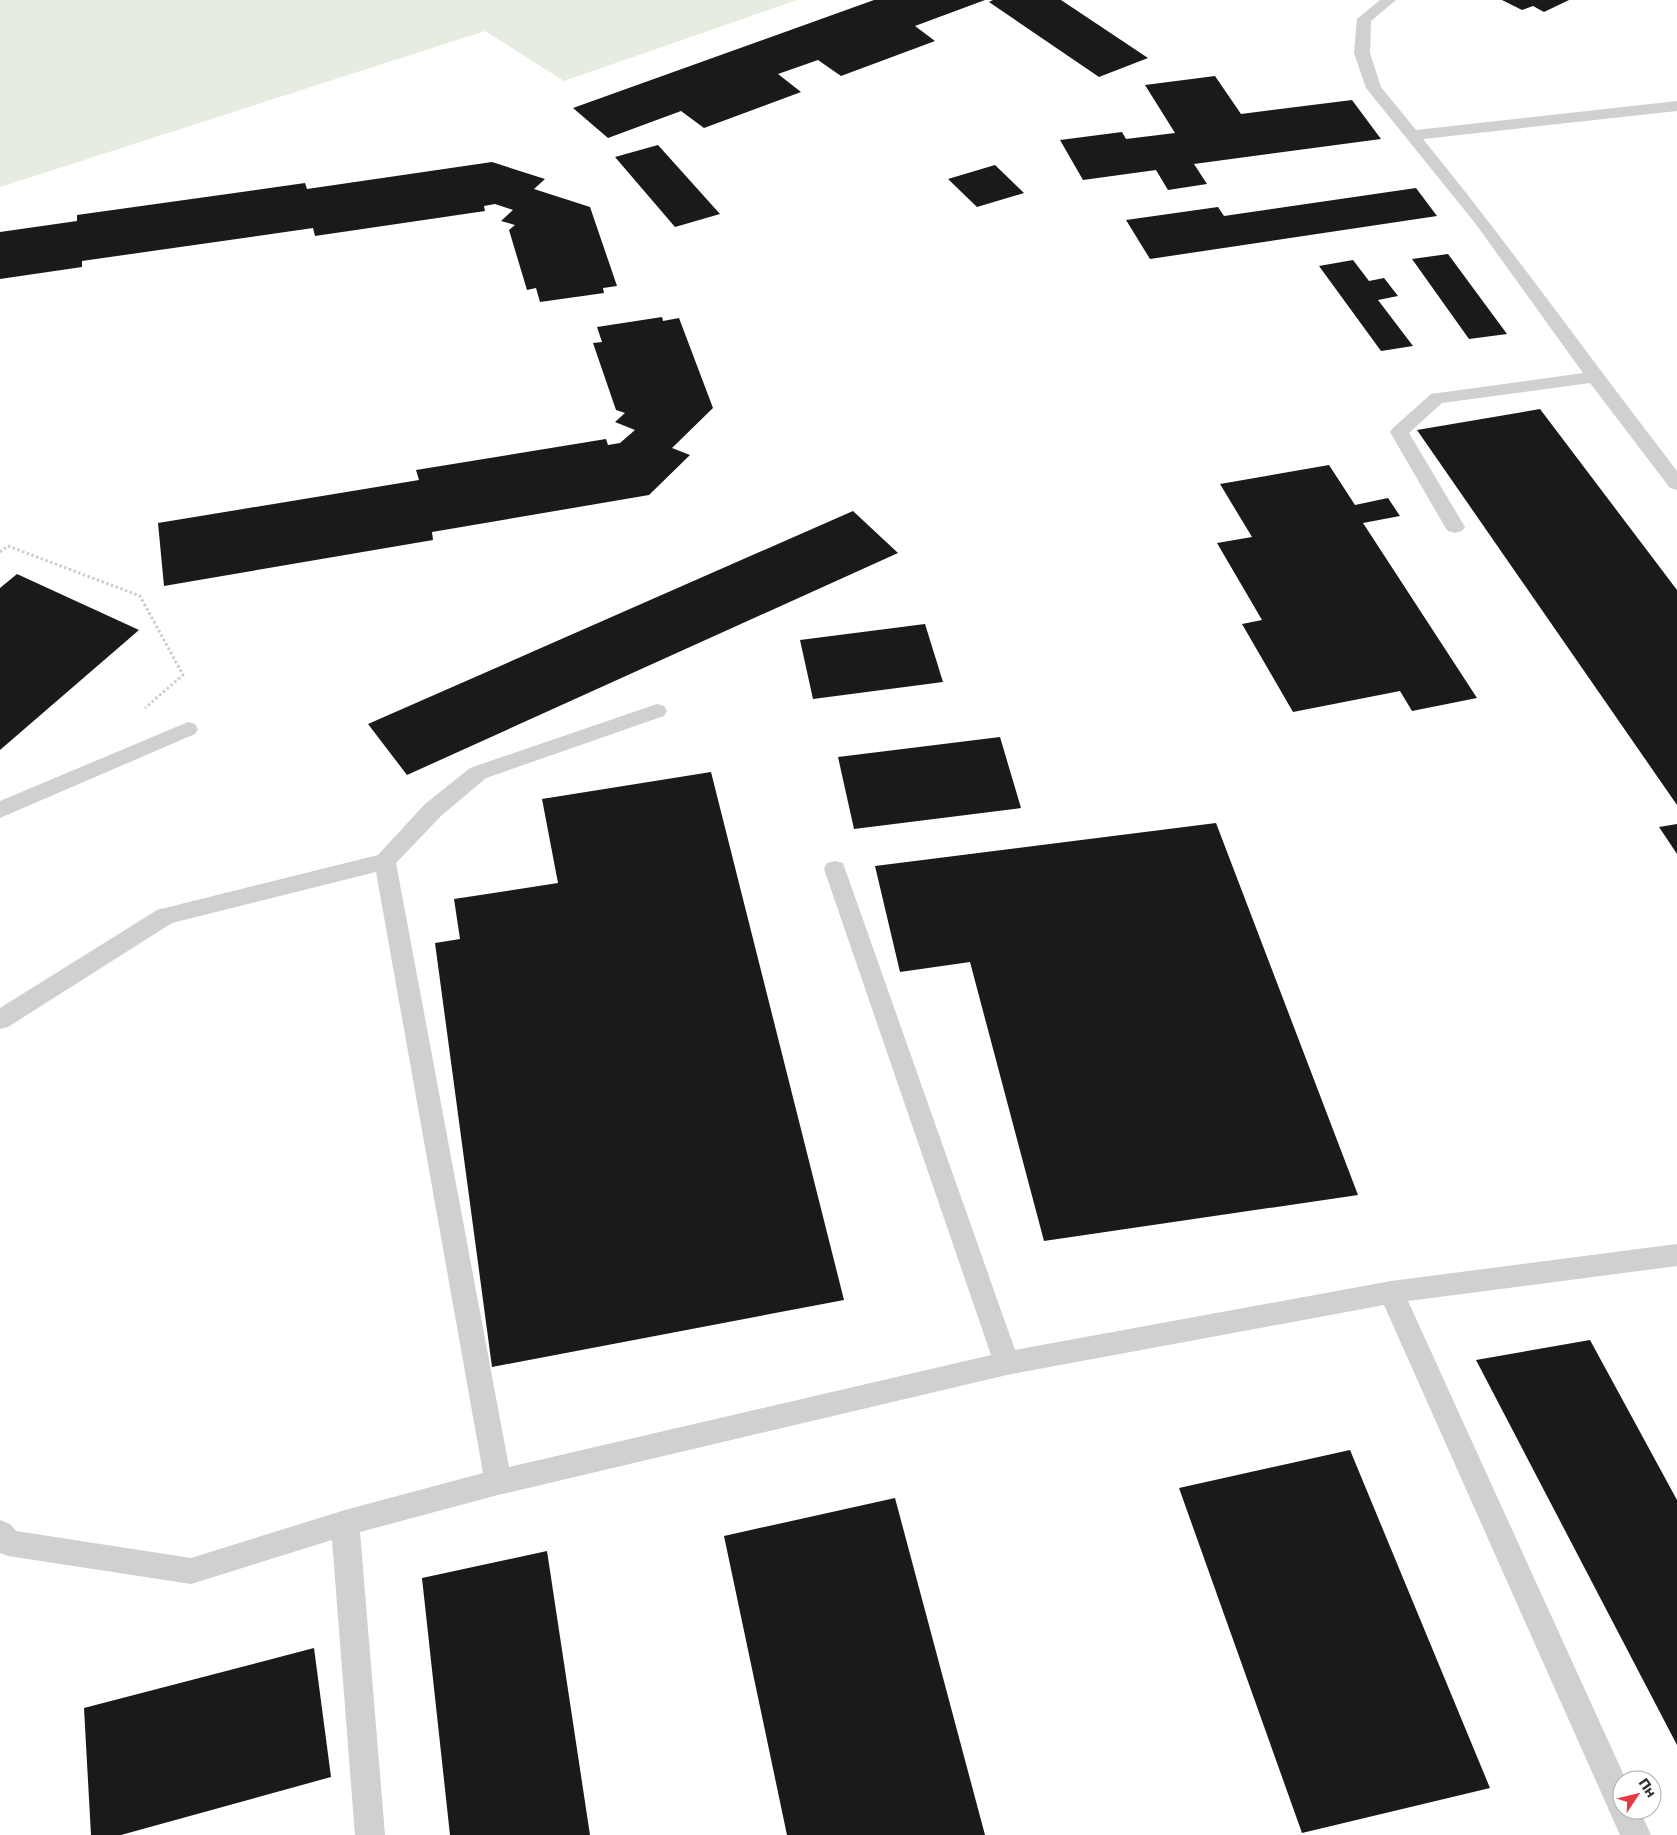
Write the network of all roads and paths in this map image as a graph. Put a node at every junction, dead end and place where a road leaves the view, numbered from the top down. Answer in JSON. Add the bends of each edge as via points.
{"nodes":[{"id":1,"x":1389,"y":0,"type":"edge"},
{"id":2,"x":1677,"y":106,"type":"edge"},
{"id":3,"x":1413,"y":135,"type":"junction"},
{"id":4,"x":1595,"y":376,"type":"junction"},
{"id":5,"x":1677,"y":484,"type":"edge"},
{"id":6,"x":1456,"y":527,"type":"dead end"},
{"id":7,"x":0,"y":552,"type":"edge"},
{"id":8,"x":657,"y":711,"type":"dead end"},
{"id":9,"x":138,"y":714,"type":"dead end"},
{"id":10,"x":188,"y":729,"type":"dead end"},
{"id":11,"x":0,"y":810,"type":"edge"},
{"id":12,"x":385,"y":861,"type":"junction"},
{"id":13,"x":835,"y":869,"type":"dead end"},
{"id":14,"x":0,"y":1020,"type":"edge"},
{"id":15,"x":1677,"y":1254,"type":"edge"},
{"id":16,"x":1391,"y":1292,"type":"junction"},
{"id":17,"x":1007,"y":1363,"type":"junction"},
{"id":18,"x":498,"y":1482,"type":"junction"},
{"id":19,"x":345,"y":1523,"type":"junction"},
{"id":20,"x":0,"y":1533,"type":"edge"},
{"id":21,"x":1612,"y":1782,"type":"edge"},
{"id":22,"x":1629,"y":1820,"type":"edge"},
{"id":23,"x":370,"y":1835,"type":"edge"},
{"id":24,"x":1636,"y":1835,"type":"edge"}],
"edges":[{"from":1,"to":3,"type":"lane","via":[[1364,19],[1362,53],[1374,88]]},
{"from":2,"to":3,"type":"lane"},
{"from":3,"to":4,"type":"lane","via":[[1481,220]]},
{"from":4,"to":5,"type":"lane"},
{"from":4,"to":6,"type":"lane","via":[[1437,398],[1398,432]]},
{"from":7,"to":9,"type":"path","via":[[8,546],[140,596],[183,675]]},
{"from":8,"to":12,"type":"lane","via":[[478,773],[433,810]]},
{"from":10,"to":11,"type":"lane"},
{"from":12,"to":14,"type":"lane","via":[[165,916]]},
{"from":12,"to":18,"type":"lane"},
{"from":13,"to":17,"type":"lane"},
{"from":15,"to":16,"type":"lane"},
{"from":16,"to":17,"type":"lane"},
{"from":16,"to":21,"type":"lane"},
{"from":17,"to":18,"type":"lane"},
{"from":18,"to":19,"type":"lane"},
{"from":19,"to":20,"type":"lane","via":[[191,1571],[8,1543]]},
{"from":19,"to":23,"type":"lane"},
{"from":22,"to":24,"type":"lane"}]}
